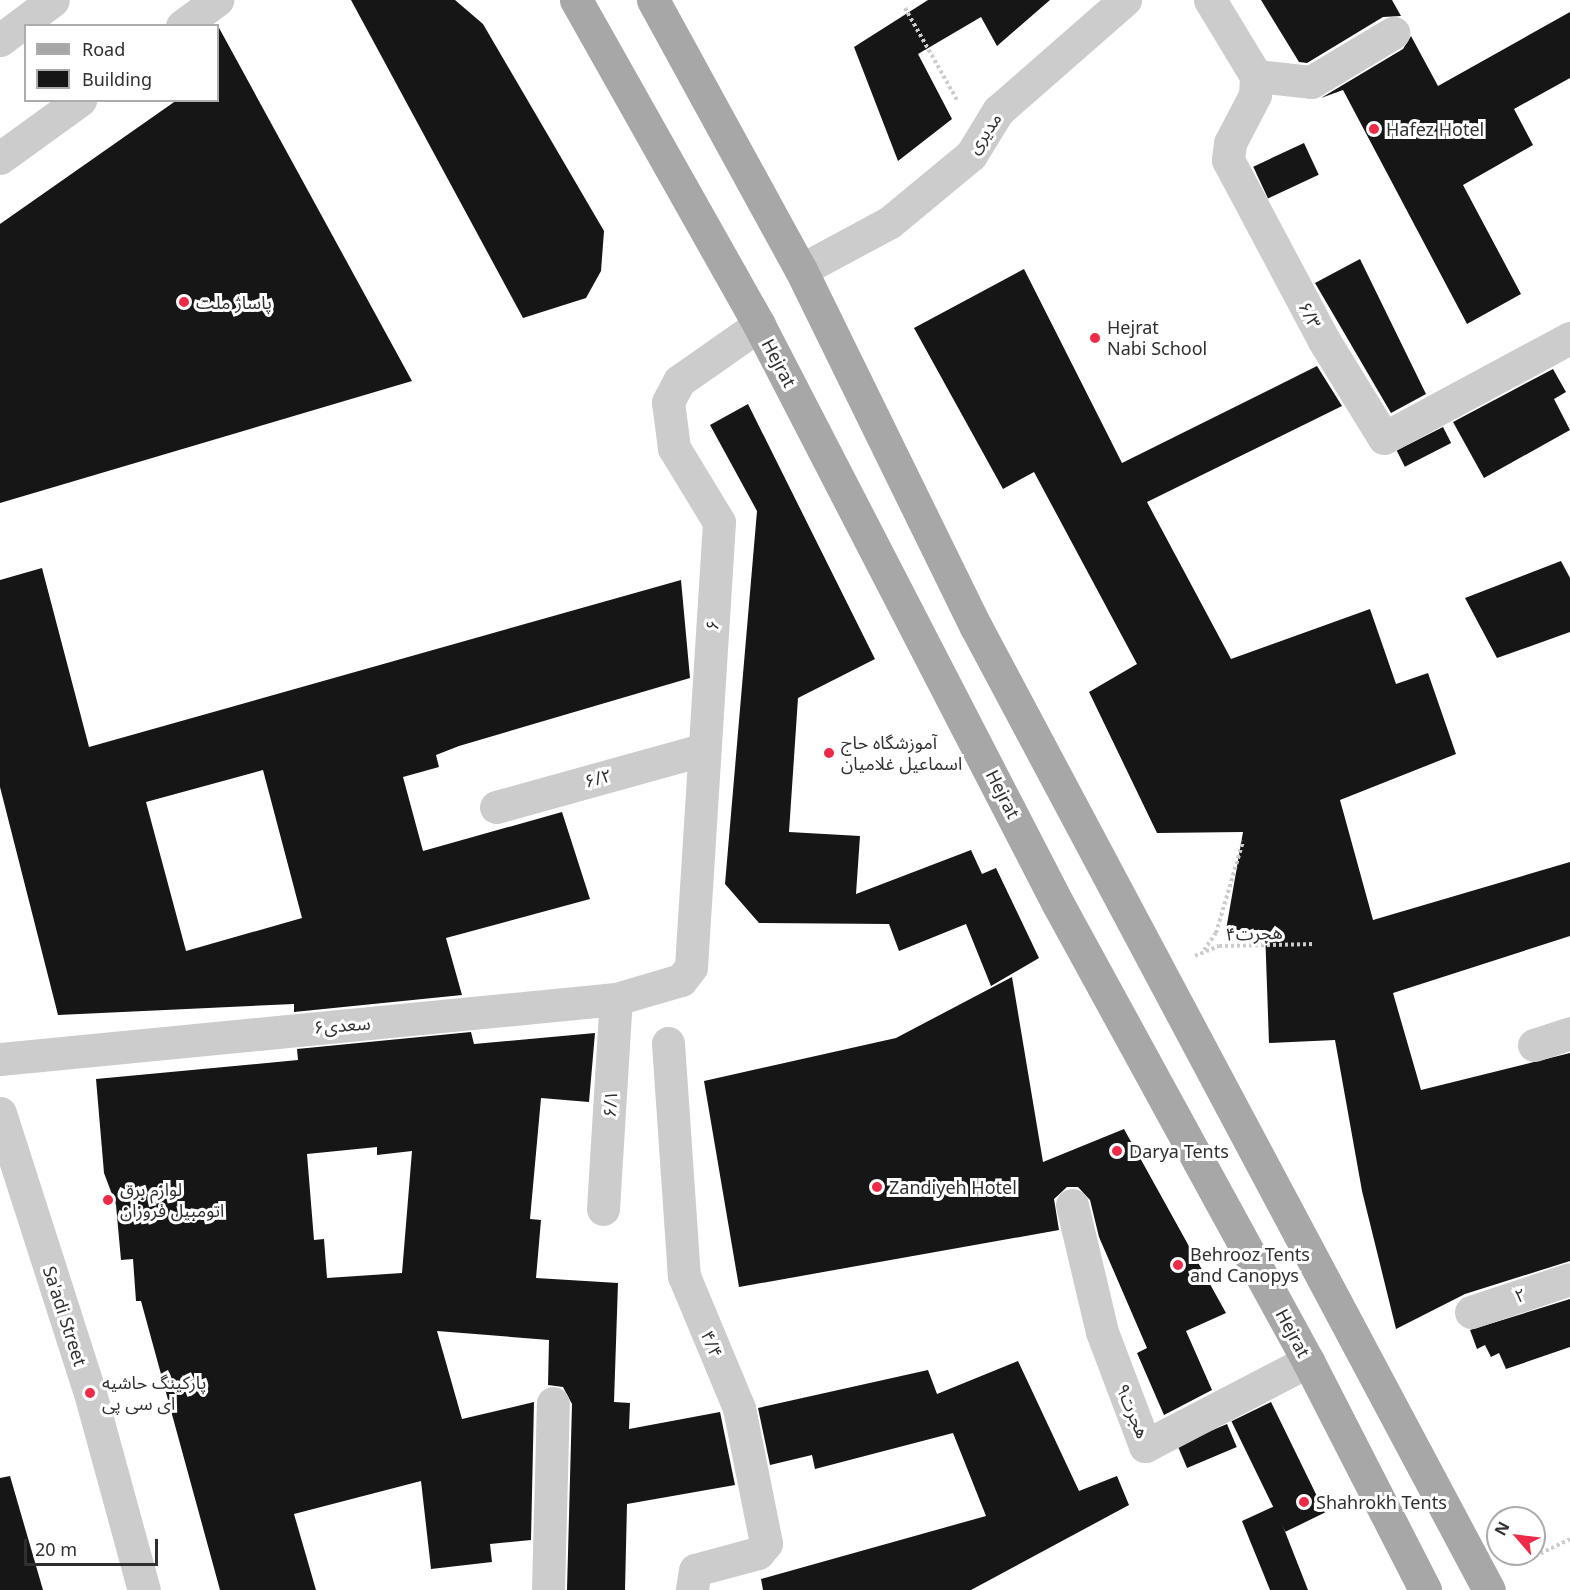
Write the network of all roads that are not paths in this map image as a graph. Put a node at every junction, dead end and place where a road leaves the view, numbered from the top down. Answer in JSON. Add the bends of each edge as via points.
{"nodes":[{"id":1,"x":53,"y":0,"type":"edge"},
{"id":2,"x":217,"y":0,"type":"edge"},
{"id":3,"x":576,"y":0,"type":"edge"},
{"id":4,"x":653,"y":0,"type":"edge"},
{"id":5,"x":1125,"y":0,"type":"edge"},
{"id":6,"x":1210,"y":0,"type":"edge"},
{"id":7,"x":185,"y":24,"type":"edge"},
{"id":8,"x":1393,"y":33,"type":"dead end"},
{"id":9,"x":0,"y":40,"type":"edge"},
{"id":10,"x":1256,"y":76,"type":"junction"},
{"id":11,"x":77,"y":102,"type":"edge"},
{"id":12,"x":0,"y":159,"type":"edge"},
{"id":13,"x":801,"y":270,"type":"junction"},
{"id":14,"x":759,"y":325,"type":"junction"},
{"id":15,"x":1570,"y":338,"type":"edge"},
{"id":16,"x":701,"y":750,"type":"junction"},
{"id":17,"x":496,"y":807,"type":"dead end"},
{"id":18,"x":681,"y":980,"type":"joint"},
{"id":19,"x":616,"y":999,"type":"junction"},
{"id":20,"x":1570,"y":1033,"type":"edge"},
{"id":21,"x":668,"y":1043,"type":"dead end"},
{"id":22,"x":1534,"y":1045,"type":"dead end"},
{"id":23,"x":0,"y":1059,"type":"edge"},
{"id":24,"x":1,"y":1124,"type":"edge"},
{"id":25,"x":1072,"y":1204,"type":"dead end"},
{"id":26,"x":603,"y":1209,"type":"dead end"},
{"id":27,"x":1570,"y":1279,"type":"edge"},
{"id":28,"x":1471,"y":1312,"type":"dead end"},
{"id":29,"x":1308,"y":1361,"type":"junction"},
{"id":30,"x":553,"y":1403,"type":"dead end"},
{"id":31,"x":144,"y":1590,"type":"edge"},
{"id":32,"x":548,"y":1590,"type":"edge"},
{"id":33,"x":692,"y":1590,"type":"edge"},
{"id":34,"x":1425,"y":1590,"type":"edge"},
{"id":35,"x":1490,"y":1590,"type":"edge"}],
"edges":[{"from":1,"to":9,"type":"street"},
{"from":2,"to":7,"type":"street"},
{"from":3,"to":14,"type":"main road","name":"Hejrat"},
{"from":4,"to":13,"type":"main road"},
{"from":5,"to":13,"type":"street","name":"مدیری","via":[[998,111],[971,155],[890,222]]},
{"from":6,"to":10,"type":"street"},
{"from":8,"to":10,"type":"street","via":[[1311,82]]},
{"from":10,"to":15,"type":"street","name":"۶/۳","via":[[1255,95],[1230,143],[1228,160],[1323,339],[1384,438]]},
{"from":11,"to":12,"type":"street"},
{"from":13,"to":35,"type":"main road","via":[[976,627]]},
{"from":14,"to":16,"type":"street","name":"۶","via":[[679,381],[668,402],[674,448],[719,522]]},
{"from":14,"to":29,"type":"main road","name":"Hejrat","via":[[1058,904]]},
{"from":16,"to":17,"type":"street","name":"۶/۲"},
{"from":16,"to":18,"type":"street","name":"۶","via":[[691,967]]},
{"from":18,"to":19,"type":"street","name":"سعدی۶"},
{"from":19,"to":23,"type":"street","name":"سعدی۶"},
{"from":19,"to":26,"type":"street","name":"۶/۱"},
{"from":20,"to":22,"type":"street"},
{"from":21,"to":33,"type":"street","name":"۴/۴","via":[[684,1276],[739,1408],[766,1543],[758,1553],[695,1570]]},
{"from":24,"to":31,"type":"street","name":"Sa'adi Street","via":[[90,1393]]},
{"from":25,"to":29,"type":"street","name":"هجرت۹","via":[[1102,1332],[1144,1446]]},
{"from":27,"to":28,"type":"street","name":"۲"},
{"from":29,"to":34,"type":"main road","name":"Hejrat"},
{"from":30,"to":32,"type":"street"}]}
